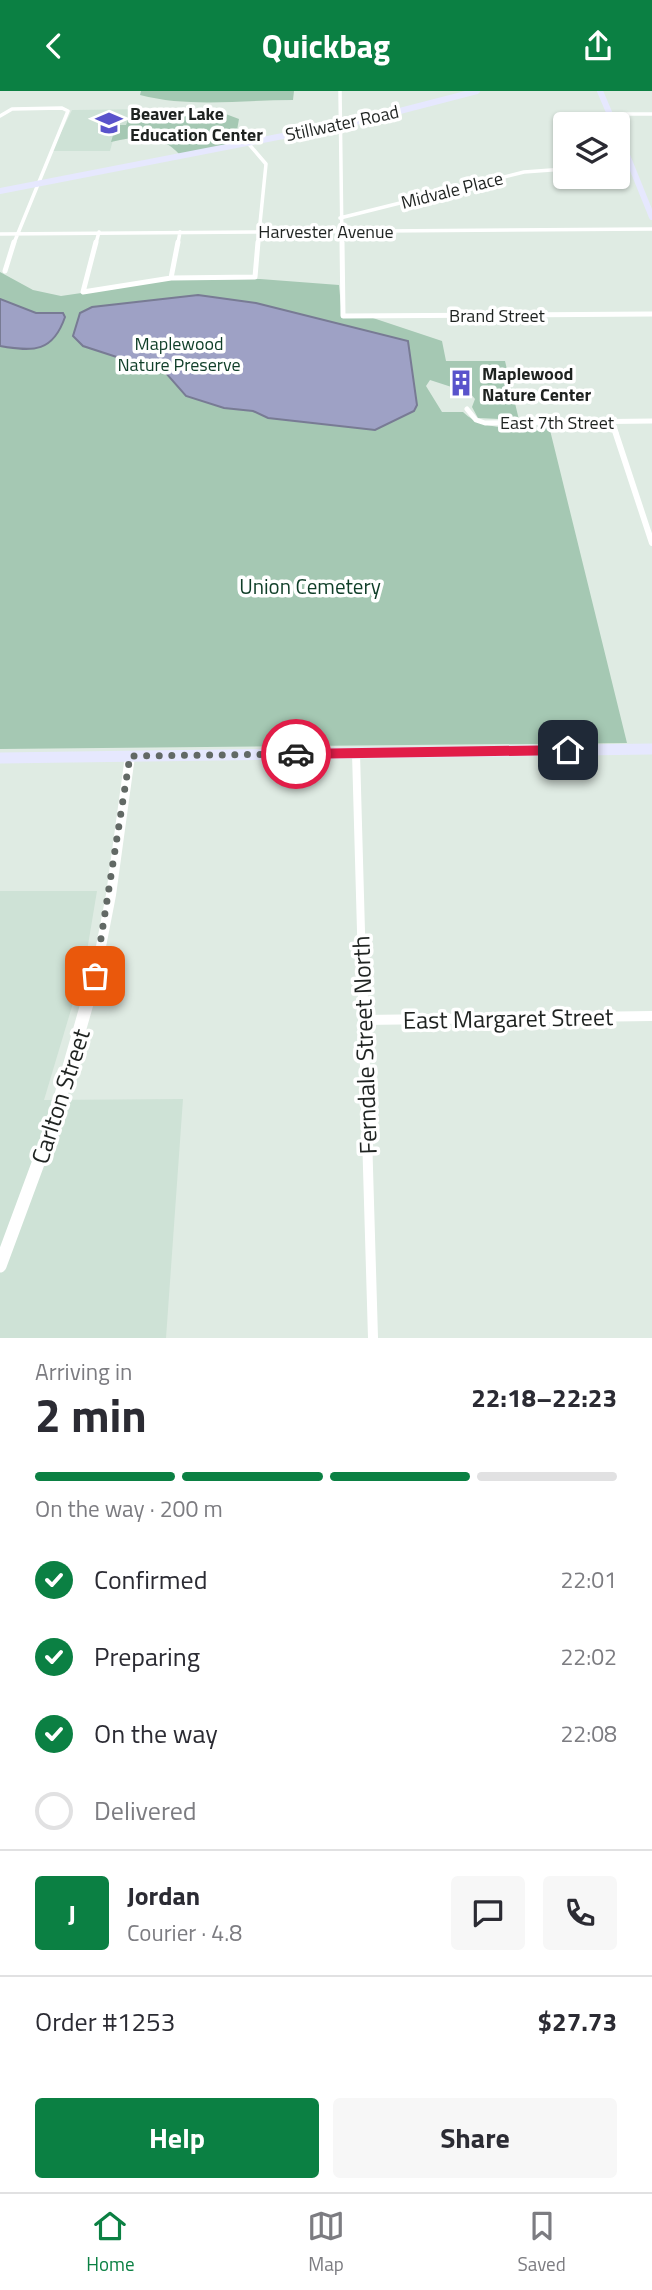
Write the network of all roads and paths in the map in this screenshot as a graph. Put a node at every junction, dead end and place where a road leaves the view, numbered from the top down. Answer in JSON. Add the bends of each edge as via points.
{"nodes":[{"id":1,"x":340,"y":91,"type":"edge"},
{"id":2,"x":477,"y":91,"type":"edge"},
{"id":3,"x":600,"y":91,"type":"edge"},
{"id":4,"x":609,"y":112,"type":"edge"},
{"id":5,"x":630,"y":114,"type":"edge"},
{"id":6,"x":652,"y":114,"type":"edge"},
{"id":7,"x":0,"y":116,"type":"edge"},
{"id":8,"x":339,"y":125,"type":"junction"},
{"id":9,"x":248,"y":143,"type":"junction"},
{"id":10,"x":630,"y":164,"type":"edge"},
{"id":11,"x":632,"y":169,"type":"joint"},
{"id":12,"x":553,"y":170,"type":"edge"},
{"id":13,"x":36,"y":184,"type":"junction"},
{"id":14,"x":0,"y":191,"type":"edge"},
{"id":15,"x":652,"y":217,"type":"edge"},
{"id":16,"x":340,"y":218,"type":"junction"},
{"id":17,"x":652,"y":229,"type":"edge"},
{"id":18,"x":340,"y":231,"type":"junction"},
{"id":19,"x":99,"y":232,"type":"junction"},
{"id":20,"x":180,"y":232,"type":"junction"},
{"id":21,"x":260,"y":232,"type":"junction"},
{"id":22,"x":18,"y":233,"type":"junction"},
{"id":23,"x":0,"y":234,"type":"edge"},
{"id":24,"x":5,"y":271,"type":"dead end"},
{"id":25,"x":171,"y":278,"type":"junction"},
{"id":26,"x":652,"y":314,"type":"edge"},
{"id":27,"x":467,"y":409,"type":"dead end"},
{"id":28,"x":652,"y":421,"type":"edge"},
{"id":29,"x":612,"y":422,"type":"junction"},
{"id":30,"x":652,"y":543,"type":"edge"},
{"id":31,"x":652,"y":749,"type":"edge"},
{"id":32,"x":356,"y":753,"type":"junction"},
{"id":33,"x":130,"y":756,"type":"junction"},
{"id":34,"x":0,"y":758,"type":"edge"},
{"id":35,"x":652,"y":1016,"type":"edge"},
{"id":36,"x":363,"y":1020,"type":"junction"},
{"id":37,"x":0,"y":1266,"type":"edge"},
{"id":38,"x":373,"y":1338,"type":"edge"}],
"edges":[{"from":1,"to":8,"type":"street"},
{"from":2,"to":8,"type":"main road","name":"Stillwater Road"},
{"from":3,"to":4,"type":"main road"},
{"from":5,"to":6,"type":"street"},
{"from":7,"to":13,"type":"street","via":[[6,110],[67,109]]},
{"from":8,"to":9,"type":"main road","name":"Stillwater Road"},
{"from":8,"to":16,"type":"street"},
{"from":9,"to":13,"type":"main road","name":"Stillwater Road"},
{"from":9,"to":21,"type":"street","via":[[266,164]]},
{"from":10,"to":11,"type":"main road"},
{"from":11,"to":15,"type":"main road"},
{"from":12,"to":16,"type":"street","name":"Midvale Place","via":[[519,173]]},
{"from":13,"to":14,"type":"main road","name":"Stillwater Road"},
{"from":13,"to":22,"type":"street"},
{"from":16,"to":18,"type":"street"},
{"from":17,"to":18,"type":"street","name":"Harvester Avenue"},
{"from":18,"to":21,"type":"street","name":"Harvester Avenue"},
{"from":18,"to":26,"type":"street","name":"Brand Street","via":[[343,316]]},
{"from":19,"to":20,"type":"street","name":"Harvester Avenue"},
{"from":19,"to":22,"type":"street","name":"Harvester Avenue"},
{"from":19,"to":25,"type":"street","via":[[83,292]]},
{"from":20,"to":21,"type":"street","name":"Harvester Avenue"},
{"from":20,"to":25,"type":"street"},
{"from":21,"to":25,"type":"street","via":[[255,278]]},
{"from":22,"to":23,"type":"street","name":"Harvester Avenue"},
{"from":22,"to":24,"type":"street"},
{"from":27,"to":29,"type":"street","name":"East 7th Street","via":[[475,420],[485,423]]},
{"from":28,"to":29,"type":"street","name":"East 7th Street"},
{"from":29,"to":30,"type":"street"},
{"from":31,"to":32,"type":"main road"},
{"from":32,"to":33,"type":"main road"},
{"from":32,"to":36,"type":"street","name":"Ferndale Street North"},
{"from":33,"to":34,"type":"main road"},
{"from":33,"to":37,"type":"street","name":"Carlton Street","via":[[106,922],[82,1029],[43,1153]]},
{"from":35,"to":36,"type":"street","name":"East Margaret Street"},
{"from":36,"to":38,"type":"street","name":"Ferndale Street North"}]}
